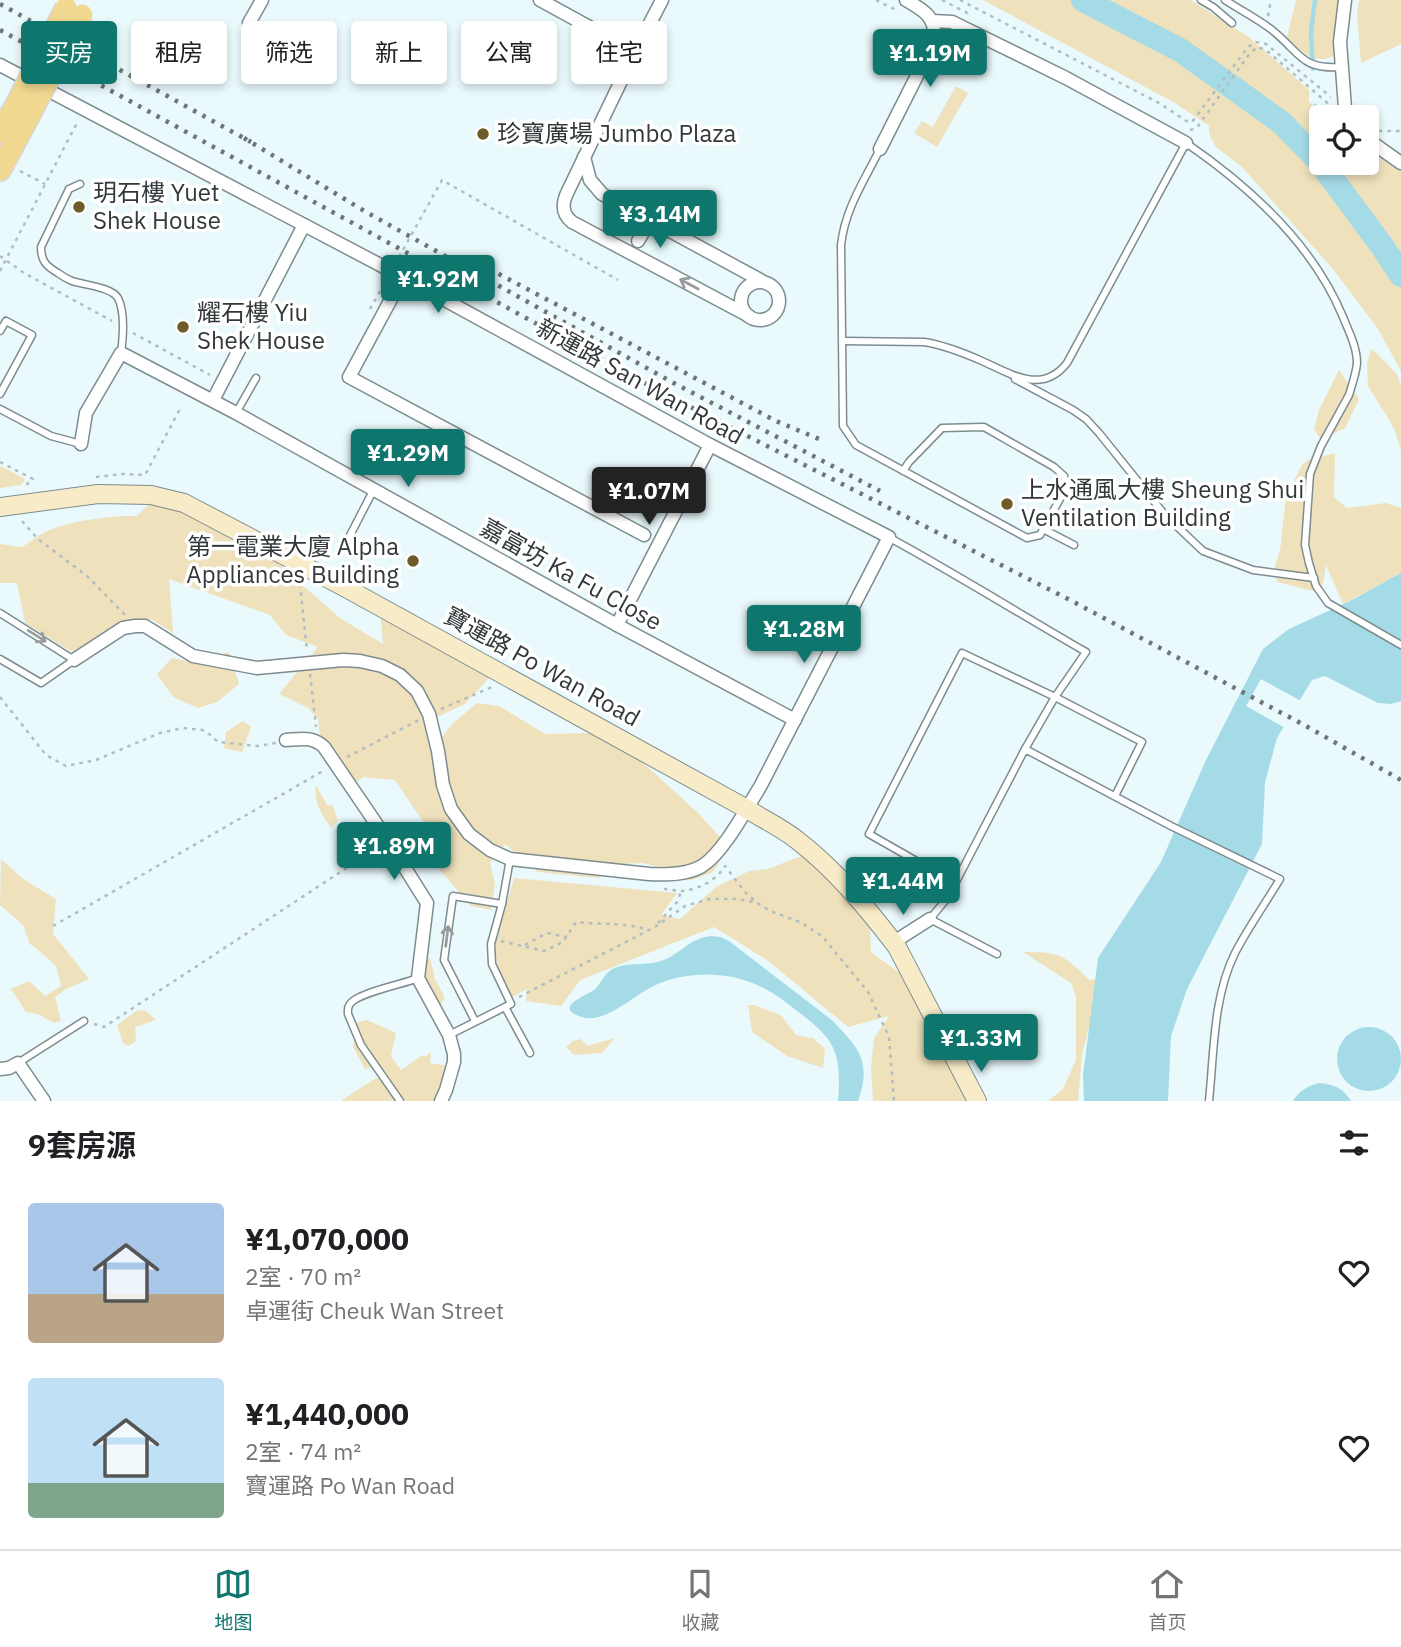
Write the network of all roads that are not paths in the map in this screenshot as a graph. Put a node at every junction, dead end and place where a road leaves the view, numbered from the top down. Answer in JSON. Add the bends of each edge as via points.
{"nodes":[{"id":1,"x":262,"y":0,"type":"edge"},
{"id":2,"x":540,"y":0,"type":"edge"},
{"id":3,"x":662,"y":0,"type":"edge"},
{"id":4,"x":906,"y":0,"type":"edge"},
{"id":5,"x":1200,"y":0,"type":"edge"},
{"id":6,"x":1225,"y":0,"type":"edge"},
{"id":7,"x":1345,"y":0,"type":"edge"},
{"id":8,"x":77,"y":6,"type":"edge"},
{"id":9,"x":250,"y":21,"type":"edge"},
{"id":10,"x":578,"y":21,"type":"edge"},
{"id":11,"x":651,"y":21,"type":"edge"},
{"id":12,"x":932,"y":21,"type":"junction"},
{"id":13,"x":1232,"y":23,"type":"dead end"},
{"id":14,"x":0,"y":65,"type":"edge"},
{"id":15,"x":1343,"y":67,"type":"junction"},
{"id":16,"x":619,"y":84,"type":"edge"},
{"id":17,"x":1343,"y":105,"type":"edge"},
{"id":18,"x":22,"y":110,"type":"junction"},
{"id":19,"x":0,"y":132,"type":"edge"},
{"id":20,"x":1186,"y":143,"type":"junction"},
{"id":21,"x":1379,"y":144,"type":"edge"},
{"id":22,"x":880,"y":149,"type":"joint"},
{"id":23,"x":584,"y":157,"type":"junction"},
{"id":24,"x":1401,"y":163,"type":"edge"},
{"id":25,"x":10,"y":171,"type":"edge"},
{"id":26,"x":80,"y":184,"type":"dead end"},
{"id":27,"x":650,"y":220,"type":"junction"},
{"id":28,"x":304,"y":225,"type":"junction"},
{"id":29,"x":638,"y":241,"type":"dead end"},
{"id":30,"x":403,"y":277,"type":"junction"},
{"id":31,"x":762,"y":281,"type":"junction"},
{"id":32,"x":1112,"y":281,"type":"junction"},
{"id":33,"x":1121,"y":287,"type":"dead end"},
{"id":34,"x":749,"y":316,"type":"junction"},
{"id":35,"x":0,"y":331,"type":"edge"},
{"id":36,"x":843,"y":341,"type":"junction"},
{"id":37,"x":121,"y":353,"type":"junction"},
{"id":38,"x":1010,"y":375,"type":"junction"},
{"id":39,"x":256,"y":378,"type":"dead end"},
{"id":40,"x":0,"y":394,"type":"edge"},
{"id":41,"x":213,"y":400,"type":"junction"},
{"id":42,"x":0,"y":408,"type":"edge"},
{"id":43,"x":236,"y":413,"type":"junction"},
{"id":44,"x":81,"y":444,"type":"joint"},
{"id":45,"x":710,"y":445,"type":"junction"},
{"id":46,"x":903,"y":471,"type":"junction"},
{"id":47,"x":374,"y":489,"type":"junction"},
{"id":48,"x":0,"y":507,"type":"edge"},
{"id":49,"x":1043,"y":529,"type":"junction"},
{"id":50,"x":644,"y":536,"type":"dead end"},
{"id":51,"x":889,"y":537,"type":"junction"},
{"id":52,"x":345,"y":545,"type":"dead end"},
{"id":53,"x":1074,"y":545,"type":"dead end"},
{"id":54,"x":1314,"y":578,"type":"junction"},
{"id":55,"x":0,"y":613,"type":"edge"},
{"id":56,"x":617,"y":625,"type":"junction"},
{"id":57,"x":1401,"y":645,"type":"edge"},
{"id":58,"x":0,"y":659,"type":"edge"},
{"id":59,"x":74,"y":660,"type":"junction"},
{"id":60,"x":1055,"y":697,"type":"junction"},
{"id":61,"x":794,"y":720,"type":"junction"},
{"id":62,"x":286,"y":740,"type":"road end"},
{"id":63,"x":1025,"y":749,"type":"junction"},
{"id":64,"x":1115,"y":796,"type":"junction"},
{"id":65,"x":747,"y":808,"type":"junction"},
{"id":66,"x":510,"y":859,"type":"junction"},
{"id":67,"x":955,"y":883,"type":"junction"},
{"id":68,"x":502,"y":904,"type":"junction"},
{"id":69,"x":930,"y":919,"type":"junction"},
{"id":70,"x":894,"y":942,"type":"junction"},
{"id":71,"x":997,"y":954,"type":"dead end"},
{"id":72,"x":418,"y":978,"type":"junction"},
{"id":73,"x":507,"y":1004,"type":"junction"},
{"id":74,"x":84,"y":1021,"type":"dead end"},
{"id":75,"x":475,"y":1021,"type":"junction"},
{"id":76,"x":449,"y":1035,"type":"junction"},
{"id":77,"x":530,"y":1053,"type":"dead end"},
{"id":78,"x":956,"y":1058,"type":"junction"},
{"id":79,"x":18,"y":1063,"type":"junction"},
{"id":80,"x":0,"y":1069,"type":"edge"},
{"id":81,"x":44,"y":1101,"type":"edge"},
{"id":82,"x":400,"y":1101,"type":"edge"},
{"id":83,"x":441,"y":1101,"type":"edge"},
{"id":84,"x":970,"y":1101,"type":"edge"},
{"id":85,"x":977,"y":1101,"type":"edge"},
{"id":86,"x":1209,"y":1101,"type":"edge"}],
"edges":[{"from":1,"to":9,"type":"street"},
{"from":2,"to":10,"type":"street"},
{"from":3,"to":11,"type":"street"},
{"from":4,"to":12,"type":"street","via":[[923,9]]},
{"from":5,"to":13,"type":"lane"},
{"from":6,"to":15,"type":"lane","via":[[1271,30],[1309,64]]},
{"from":7,"to":15,"type":"street","via":[[1340,43]]},
{"from":8,"to":18,"type":"main road","bridge":true},
{"from":12,"to":20,"type":"street","via":[[952,22]]},
{"from":12,"to":22,"type":"street","via":[[932,48]]},
{"from":14,"to":28,"type":"street","name":"新運路 San Wan Road"},
{"from":15,"to":17,"type":"street"},
{"from":16,"to":23,"type":"street"},
{"from":18,"to":19,"type":"main road"},
{"from":18,"to":25,"type":"main road"},
{"from":20,"to":32,"type":"lane"},
{"from":20,"to":54,"type":"lane","via":[[1239,181],[1287,230],[1320,271],[1354,342],[1357,363],[1352,386],[1310,474],[1305,545]]},
{"from":21,"to":24,"type":"street"},
{"from":22,"to":36,"type":"lane","via":[[843,228]]},
{"from":23,"to":27,"type":"street","via":[[595,188]]},
{"from":34,"to":23,"type":"street","one_way":true,"via":[[567,217],[563,205]]},
{"from":26,"to":37,"type":"lane","via":[[69,189],[41,247],[43,262],[70,280],[118,298]]},
{"from":27,"to":29,"type":"street"},
{"from":27,"to":31,"type":"street"},
{"from":28,"to":30,"type":"street","name":"新運路 San Wan Road"},
{"from":28,"to":41,"type":"street"},
{"from":30,"to":45,"type":"street","name":"新運路 San Wan Road"},
{"from":30,"to":50,"type":"street","via":[[349,377]]},
{"from":31,"to":34,"type":"street","via":[[750,284],[742,294],[742,306]]},
{"from":31,"to":34,"type":"street","via":[[778,292],[777,310],[761,320]]},
{"from":32,"to":33,"type":"lane"},
{"from":32,"to":38,"type":"lane","via":[[1061,370],[1042,380]]},
{"from":35,"to":40,"type":"lane","via":[[6,321],[32,335]]},
{"from":36,"to":38,"type":"lane","via":[[935,343]]},
{"from":36,"to":46,"type":"lane","via":[[843,426],[856,445]]},
{"from":37,"to":41,"type":"street","name":"嘉富坊 Ka Fu Close"},
{"from":37,"to":44,"type":"street","via":[[86,414]]},
{"from":38,"to":54,"type":"lane","via":[[1086,419],[1166,515],[1203,551],[1253,570]]},
{"from":39,"to":43,"type":"lane"},
{"from":41,"to":43,"type":"street","name":"嘉富坊 Ka Fu Close"},
{"from":42,"to":44,"type":"lane","via":[[51,436]]},
{"from":43,"to":47,"type":"street","name":"嘉富坊 Ka Fu Close"},
{"from":45,"to":51,"type":"street","name":"新運路 San Wan Road"},
{"from":45,"to":56,"type":"street"},
{"from":46,"to":49,"type":"lane","via":[[1027,538],[1040,535]]},
{"from":46,"to":49,"type":"lane","via":[[942,428],[984,427],[1064,475],[1067,486]]},
{"from":47,"to":52,"type":"lane"},
{"from":47,"to":56,"type":"street","name":"嘉富坊 Ka Fu Close"},
{"from":48,"to":65,"type":"street","name":"寶運路 Po Wan Road","via":[[98,494],[151,495],[184,503]]},
{"from":49,"to":53,"type":"lane"},
{"from":51,"to":60,"type":"lane","via":[[1086,652]]},
{"from":51,"to":61,"type":"street"},
{"from":54,"to":57,"type":"lane","via":[[1328,603]]},
{"from":55,"to":59,"type":"lane","one_way":true},
{"from":56,"to":61,"type":"street","name":"嘉富坊 Ka Fu Close"},
{"from":58,"to":59,"type":"lane","via":[[41,683]]},
{"from":59,"to":66,"type":"street","via":[[123,628],[145,626],[193,656],[257,668],[343,660],[382,666],[416,691],[429,714],[451,810],[469,834]]},
{"from":60,"to":63,"type":"lane"},
{"from":60,"to":64,"type":"lane","via":[[1142,742]]},
{"from":60,"to":67,"type":"lane","via":[[962,653],[869,834]]},
{"from":61,"to":65,"type":"street"},
{"from":62,"to":72,"type":"street","via":[[318,740],[427,903]]},
{"from":63,"to":64,"type":"lane"},
{"from":63,"to":67,"type":"lane"},
{"from":64,"to":86,"type":"lane","via":[[1280,879],[1234,954],[1226,978]]},
{"from":65,"to":66,"type":"street","via":[[718,852],[702,866],[682,873],[649,874]]},
{"from":65,"to":70,"type":"street","name":"寶運路 Po Wan Road","via":[[797,840],[857,897]]},
{"from":66,"to":68,"type":"lane"},
{"from":67,"to":69,"type":"lane"},
{"from":68,"to":73,"type":"lane","via":[[491,944],[492,964]]},
{"from":75,"to":68,"type":"lane","one_way":true,"via":[[444,960],[453,896]]},
{"from":69,"to":70,"type":"street"},
{"from":69,"to":71,"type":"lane"},
{"from":70,"to":78,"type":"street","name":"寶運路 Po Wan Road"},
{"from":72,"to":76,"type":"street"},
{"from":72,"to":82,"type":"lane","via":[[348,1005],[361,1045]]},
{"from":73,"to":75,"type":"lane"},
{"from":73,"to":77,"type":"lane"},
{"from":74,"to":79,"type":"lane"},
{"from":75,"to":76,"type":"lane"},
{"from":76,"to":83,"type":"street","via":[[454,1062]]},
{"from":78,"to":84,"type":"street","name":"寶運路 Po Wan Road"},
{"from":78,"to":85,"type":"street","name":"寶運路 Po Wan Road"},
{"from":79,"to":80,"type":"street"},
{"from":79,"to":81,"type":"street"}]}
